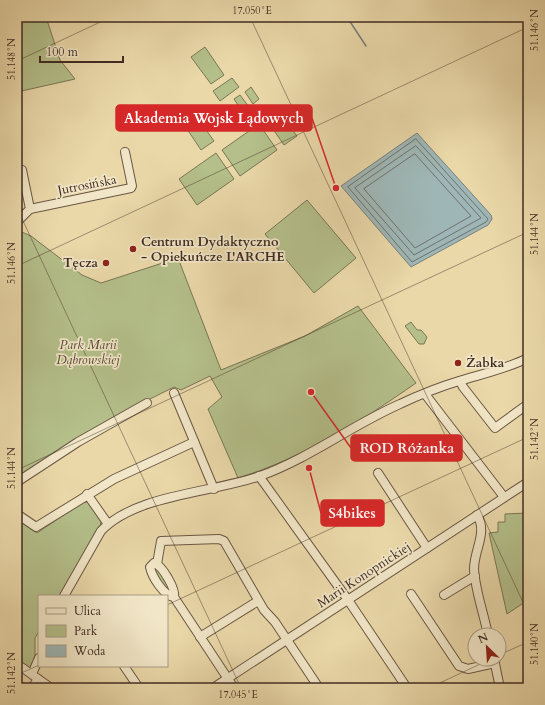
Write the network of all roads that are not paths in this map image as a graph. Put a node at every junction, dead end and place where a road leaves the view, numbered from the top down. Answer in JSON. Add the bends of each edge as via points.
{"nodes":[{"id":1,"x":125,"y":152,"type":"dead end"},
{"id":2,"x":22,"y":170,"type":"dead end"},
{"id":3,"x":30,"y":209,"type":"junction"},
{"id":4,"x":17,"y":222,"type":"edge"},
{"id":5,"x":528,"y":358,"type":"edge"},
{"id":6,"x":460,"y":381,"type":"junction"},
{"id":7,"x":174,"y":393,"type":"dead end"},
{"id":8,"x":425,"y":394,"type":"junction"},
{"id":9,"x":146,"y":403,"type":"dead end"},
{"id":10,"x":528,"y":404,"type":"edge"},
{"id":11,"x":194,"y":442,"type":"junction"},
{"id":12,"x":378,"y":473,"type":"dead end"},
{"id":13,"x":259,"y":476,"type":"junction"},
{"id":14,"x":17,"y":482,"type":"edge"},
{"id":15,"x":528,"y":482,"type":"edge"},
{"id":16,"x":214,"y":489,"type":"junction"},
{"id":17,"x":87,"y":494,"type":"junction"},
{"id":18,"x":504,"y":497,"type":"junction"},
{"id":19,"x":17,"y":514,"type":"edge"},
{"id":20,"x":477,"y":515,"type":"junction"},
{"id":21,"x":108,"y":524,"type":"junction"},
{"id":22,"x":427,"y":548,"type":"junction"},
{"id":23,"x":475,"y":576,"type":"junction"},
{"id":24,"x":411,"y":594,"type":"dead end"},
{"id":25,"x":65,"y":595,"type":"edge"},
{"id":26,"x":444,"y":595,"type":"dead end"},
{"id":27,"x":348,"y":600,"type":"junction"},
{"id":28,"x":258,"y":601,"type":"junction"},
{"id":29,"x":486,"y":627,"type":"edge"},
{"id":30,"x":200,"y":637,"type":"junction"},
{"id":31,"x":287,"y":640,"type":"junction"},
{"id":32,"x":38,"y":663,"type":"edge"},
{"id":33,"x":17,"y":664,"type":"edge"},
{"id":34,"x":125,"y":667,"type":"edge"},
{"id":35,"x":474,"y":667,"type":"edge"},
{"id":36,"x":495,"y":667,"type":"edge"},
{"id":37,"x":35,"y":677,"type":"junction"},
{"id":38,"x":228,"y":679,"type":"junction"},
{"id":39,"x":32,"y":688,"type":"edge"},
{"id":40,"x":51,"y":688,"type":"edge"},
{"id":41,"x":139,"y":688,"type":"edge"},
{"id":42,"x":214,"y":688,"type":"edge"},
{"id":43,"x":234,"y":688,"type":"edge"},
{"id":44,"x":319,"y":688,"type":"edge"},
{"id":45,"x":407,"y":688,"type":"edge"},
{"id":46,"x":500,"y":688,"type":"edge"}],
"edges":[{"from":1,"to":3,"type":"street","name":"Jutrosińska","via":[[131,188]]},
{"from":2,"to":3,"type":"street"},
{"from":3,"to":4,"type":"street"},
{"from":5,"to":6,"type":"street","via":[[510,367]]},
{"from":6,"to":8,"type":"street"},
{"from":6,"to":10,"type":"street","via":[[495,428]]},
{"from":7,"to":11,"type":"street"},
{"from":8,"to":13,"type":"street","via":[[398,404],[322,447]]},
{"from":8,"to":18,"type":"street"},
{"from":9,"to":14,"type":"street","via":[[78,442]]},
{"from":11,"to":16,"type":"street"},
{"from":11,"to":17,"type":"street"},
{"from":12,"to":22,"type":"street"},
{"from":13,"to":16,"type":"street"},
{"from":13,"to":27,"type":"street"},
{"from":15,"to":18,"type":"street","name":"Marii Konopnickiej"},
{"from":16,"to":21,"type":"street","via":[[152,502]]},
{"from":17,"to":19,"type":"street","via":[[36,527]]},
{"from":17,"to":21,"type":"street"},
{"from":18,"to":20,"type":"street","name":"Marii Konopnickiej"},
{"from":20,"to":22,"type":"street","name":"Marii Konopnickiej"},
{"from":20,"to":23,"type":"street","via":[[483,528],[475,558]]},
{"from":21,"to":25,"type":"street","via":[[88,552]]},
{"from":22,"to":27,"type":"street","name":"Marii Konopnickiej"},
{"from":23,"to":26,"type":"street"},
{"from":23,"to":29,"type":"street"},
{"from":24,"to":35,"type":"street","via":[[459,666],[468,669]]},
{"from":27,"to":31,"type":"street","name":"Marii Konopnickiej"},
{"from":27,"to":45,"type":"street"},
{"from":28,"to":30,"type":"street"},
{"from":28,"to":30,"type":"street","via":[[222,540],[161,541],[157,564],[150,566],[151,571],[166,594],[174,597]]},
{"from":28,"to":31,"type":"street"},
{"from":30,"to":38,"type":"street"},
{"from":31,"to":38,"type":"street","name":"Marii Konopnickiej"},
{"from":31,"to":44,"type":"street"},
{"from":32,"to":37,"type":"street"},
{"from":33,"to":37,"type":"street"},
{"from":34,"to":41,"type":"street"},
{"from":36,"to":46,"type":"street"},
{"from":37,"to":39,"type":"street"},
{"from":37,"to":40,"type":"street"},
{"from":38,"to":42,"type":"street","name":"Marii Konopnickiej"},
{"from":38,"to":43,"type":"street"}]}
